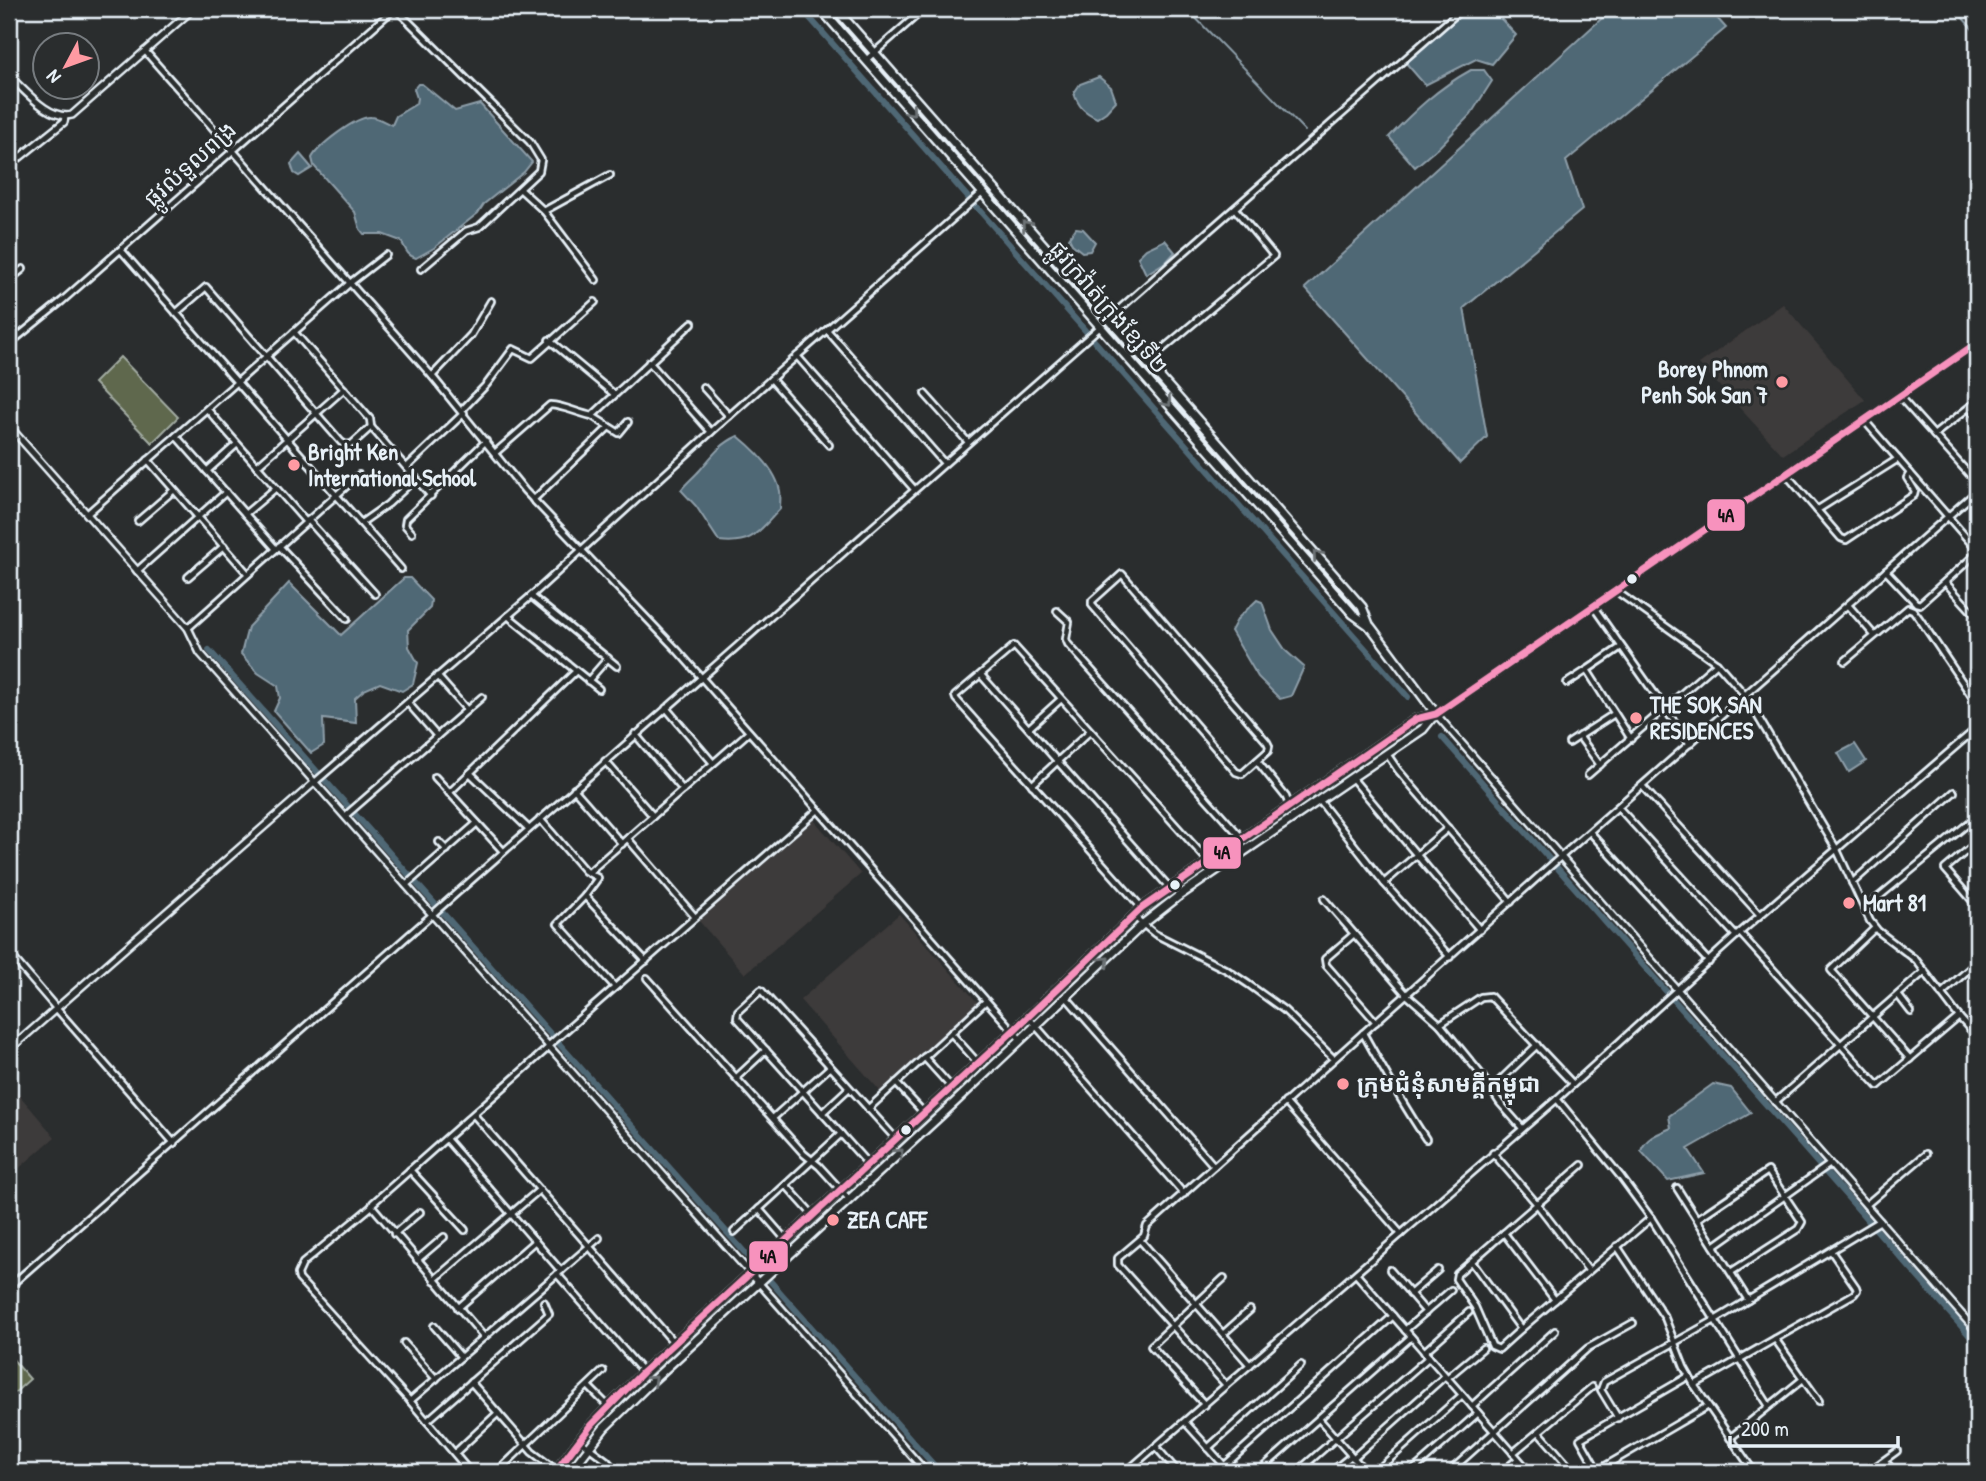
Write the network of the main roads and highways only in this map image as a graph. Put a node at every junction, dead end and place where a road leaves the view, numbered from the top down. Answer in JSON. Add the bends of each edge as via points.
{"nodes":[{"id":1,"x":821,"y":9,"type":"edge"},
{"id":2,"x":836,"y":9,"type":"edge"},
{"id":3,"x":991,"y":185,"type":"junction"},
{"id":4,"x":980,"y":195,"type":"junction"},
{"id":5,"x":1108,"y":319,"type":"junction"},
{"id":6,"x":1100,"y":327,"type":"junction"},
{"id":7,"x":1977,"y":343,"type":"edge"},
{"id":8,"x":1370,"y":627,"type":"junction"},
{"id":9,"x":1436,"y":714,"type":"junction"},
{"id":10,"x":556,"y":1471,"type":"edge"},
{"id":11,"x":570,"y":1472,"type":"edge"}],
"edges":[{"from":1,"to":4,"type":"main road","name":"ផ្លូវក្រវ៉ាត់ក្រុងខ្សែទី២","one_way":true},
{"from":2,"to":3,"type":"main road","name":"ផ្លូវក្រវ៉ាត់ក្រុងខ្សែទី២"},
{"from":3,"to":4,"type":"main road"},
{"from":5,"to":3,"type":"main road","name":"ផ្លូវក្រវ៉ាត់ក្រុងខ្សែទី២","one_way":true},
{"from":4,"to":6,"type":"main road","name":"ផ្លូវក្រវ៉ាត់ក្រុងខ្សែទី២"},
{"from":5,"to":6,"type":"main road"},
{"from":8,"to":5,"type":"main road","name":"ផ្លូវក្រវ៉ាត់ក្រុងខ្សែទី២","one_way":true,"via":[[1362,607]]},
{"from":6,"to":8,"type":"main road","name":"ផ្លូវក្រវ៉ាត់ក្រុងខ្សែទី២","one_way":true,"via":[[1353,614]]},
{"from":7,"to":9,"type":"main road"},
{"from":8,"to":9,"type":"main road","name":"ផ្លូវក្រវ៉ាត់ក្រុងខ្សែទី២"},
{"from":9,"to":10,"type":"main road","via":[[1416,719],[1142,908],[643,1372],[608,1406]]},
{"from":11,"to":9,"type":"main road","one_way":true,"via":[[618,1413],[1143,924],[1423,729]]}]}
